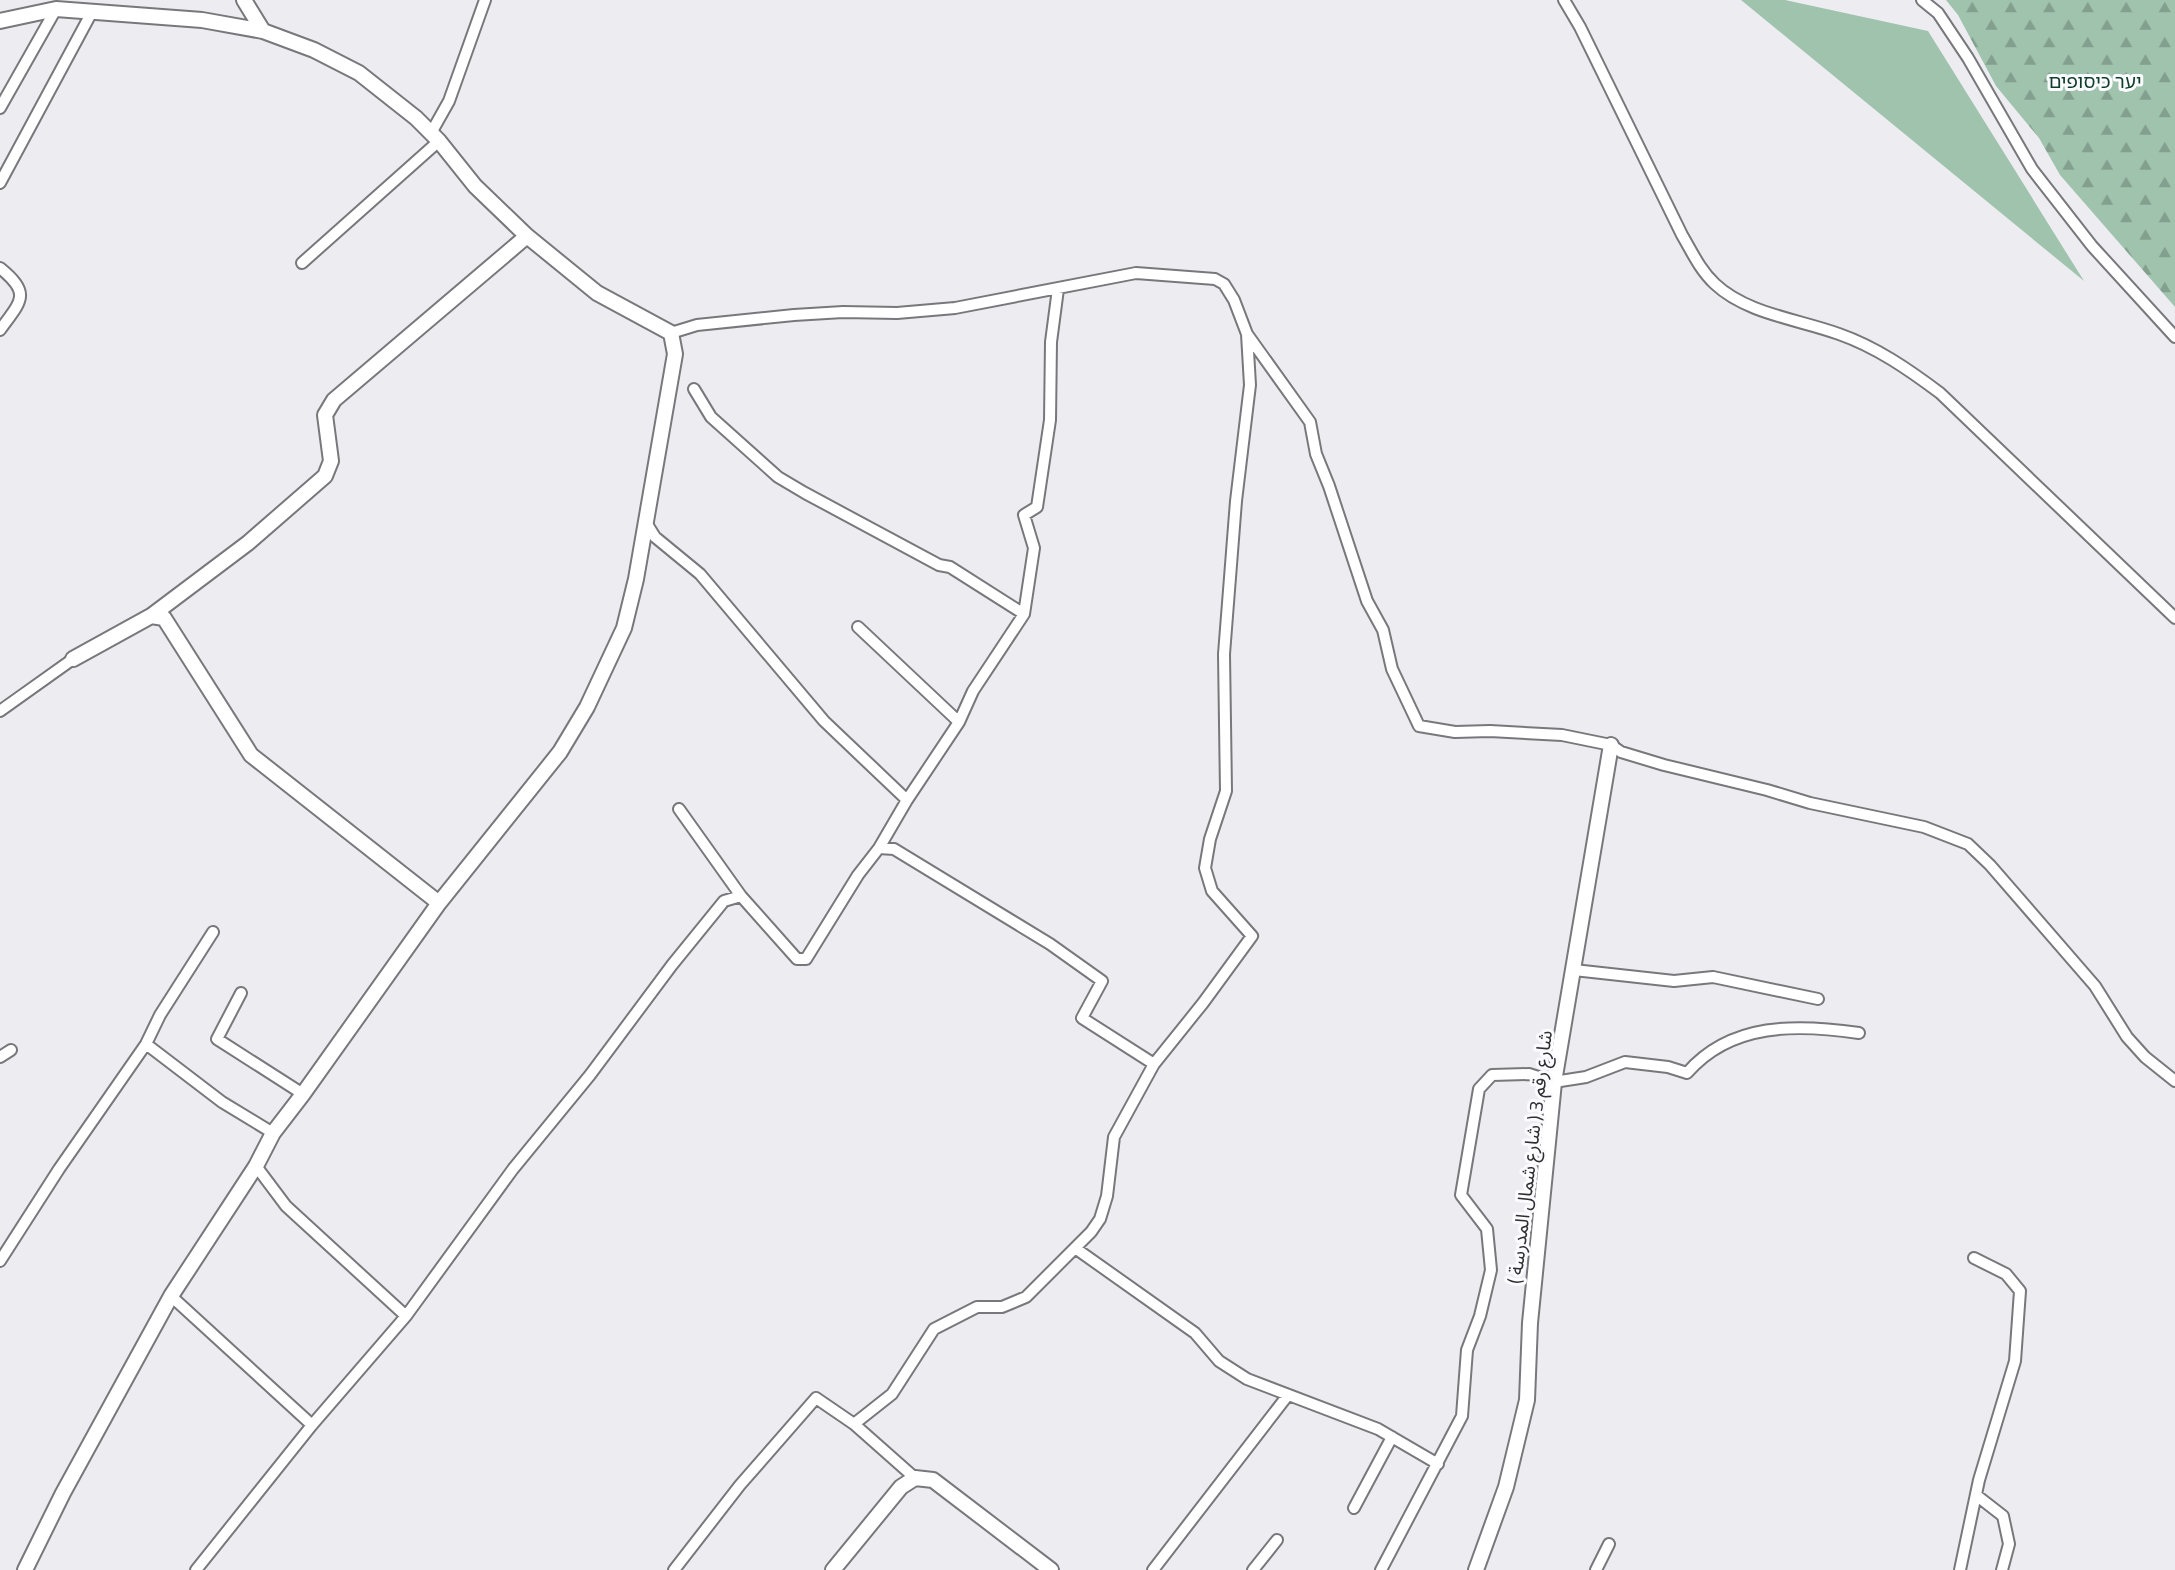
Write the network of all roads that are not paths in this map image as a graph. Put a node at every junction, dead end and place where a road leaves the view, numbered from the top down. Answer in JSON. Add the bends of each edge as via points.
{"nodes":[{"id":1,"x":244,"y":0,"type":"edge"},
{"id":2,"x":485,"y":0,"type":"edge"},
{"id":3,"x":1564,"y":0,"type":"edge"},
{"id":4,"x":1924,"y":1,"type":"edge"},
{"id":5,"x":56,"y":9,"type":"junction"},
{"id":6,"x":93,"y":10,"type":"junction"},
{"id":7,"x":0,"y":21,"type":"edge"},
{"id":8,"x":263,"y":32,"type":"junction"},
{"id":9,"x":0,"y":108,"type":"edge"},
{"id":10,"x":435,"y":137,"type":"junction"},
{"id":11,"x":0,"y":183,"type":"edge"},
{"id":12,"x":527,"y":236,"type":"junction"},
{"id":13,"x":302,"y":263,"type":"dead end"},
{"id":14,"x":0,"y":268,"type":"edge"},
{"id":15,"x":1058,"y":289,"type":"junction"},
{"id":16,"x":0,"y":330,"type":"edge"},
{"id":17,"x":671,"y":333,"type":"junction"},
{"id":18,"x":1247,"y":334,"type":"junction"},
{"id":19,"x":2175,"y":337,"type":"edge"},
{"id":20,"x":694,"y":389,"type":"dead end"},
{"id":21,"x":645,"y":522,"type":"junction"},
{"id":22,"x":1024,"y":614,"type":"junction"},
{"id":23,"x":151,"y":616,"type":"junction"},
{"id":24,"x":2175,"y":618,"type":"edge"},
{"id":25,"x":858,"y":627,"type":"dead end"},
{"id":26,"x":73,"y":659,"type":"joint"},
{"id":27,"x":0,"y":711,"type":"edge"},
{"id":28,"x":958,"y":722,"type":"junction"},
{"id":29,"x":1611,"y":745,"type":"junction"},
{"id":30,"x":907,"y":800,"type":"junction"},
{"id":31,"x":679,"y":809,"type":"dead end"},
{"id":32,"x":879,"y":848,"type":"junction"},
{"id":33,"x":741,"y":896,"type":"junction"},
{"id":34,"x":439,"y":903,"type":"junction"},
{"id":35,"x":213,"y":932,"type":"dead end"},
{"id":36,"x":1574,"y":970,"type":"junction"},
{"id":37,"x":241,"y":993,"type":"dead end"},
{"id":38,"x":1818,"y":999,"type":"dead end"},
{"id":39,"x":1859,"y":1033,"type":"dead end"},
{"id":40,"x":146,"y":1044,"type":"junction"},
{"id":41,"x":11,"y":1050,"type":"dead end"},
{"id":42,"x":0,"y":1057,"type":"edge"},
{"id":43,"x":1154,"y":1064,"type":"junction"},
{"id":44,"x":2175,"y":1081,"type":"edge"},
{"id":45,"x":1553,"y":1082,"type":"junction"},
{"id":46,"x":303,"y":1094,"type":"junction"},
{"id":47,"x":273,"y":1133,"type":"junction"},
{"id":48,"x":256,"y":1166,"type":"junction"},
{"id":49,"x":1075,"y":1248,"type":"junction"},
{"id":50,"x":1974,"y":1258,"type":"dead end"},
{"id":51,"x":0,"y":1261,"type":"edge"},
{"id":52,"x":171,"y":1296,"type":"junction"},
{"id":53,"x":406,"y":1316,"type":"junction"},
{"id":54,"x":1288,"y":1395,"type":"junction"},
{"id":55,"x":854,"y":1424,"type":"junction"},
{"id":56,"x":312,"y":1425,"type":"junction"},
{"id":57,"x":1392,"y":1437,"type":"junction"},
{"id":58,"x":1438,"y":1464,"type":"junction"},
{"id":59,"x":915,"y":1478,"type":"junction"},
{"id":60,"x":1976,"y":1495,"type":"junction"},
{"id":61,"x":1354,"y":1508,"type":"dead end"},
{"id":62,"x":1277,"y":1540,"type":"dead end"},
{"id":63,"x":1609,"y":1544,"type":"dead end"},
{"id":64,"x":24,"y":1570,"type":"edge"},
{"id":65,"x":196,"y":1570,"type":"edge"},
{"id":66,"x":674,"y":1570,"type":"edge"},
{"id":67,"x":833,"y":1570,"type":"edge"},
{"id":68,"x":1051,"y":1570,"type":"edge"},
{"id":69,"x":1153,"y":1570,"type":"edge"},
{"id":70,"x":1253,"y":1570,"type":"edge"},
{"id":71,"x":1381,"y":1570,"type":"edge"},
{"id":72,"x":1476,"y":1570,"type":"edge"},
{"id":73,"x":1596,"y":1570,"type":"edge"},
{"id":74,"x":1960,"y":1570,"type":"edge"},
{"id":75,"x":2002,"y":1570,"type":"edge"}],
"edges":[{"from":1,"to":8,"type":"street"},
{"from":2,"to":10,"type":"street"},
{"from":3,"to":24,"type":"street","via":[[1682,235],[1716,285],[1744,302],[1871,347],[1906,368],[1940,393]]},
{"from":4,"to":19,"type":"street","via":[[1938,13],[1968,58],[2032,169],[2092,246]]},
{"from":5,"to":6,"type":"street"},
{"from":5,"to":7,"type":"street"},
{"from":5,"to":9,"type":"street"},
{"from":6,"to":8,"type":"street","via":[[202,20]]},
{"from":6,"to":11,"type":"street"},
{"from":8,"to":10,"type":"street","via":[[359,73]]},
{"from":10,"to":12,"type":"street","via":[[475,186]]},
{"from":10,"to":13,"type":"street"},
{"from":12,"to":17,"type":"street","via":[[597,293]]},
{"from":12,"to":23,"type":"street","via":[[334,400],[325,415],[331,461],[325,476],[248,543]]},
{"from":14,"to":16,"type":"street","via":[[17,282],[20,300]]},
{"from":15,"to":17,"type":"street","via":[[955,308],[794,314],[697,325]]},
{"from":15,"to":18,"type":"street","via":[[1136,273],[1215,279],[1229,292]]},
{"from":15,"to":22,"type":"street","via":[[1051,342],[1050,421],[1037,507],[1024,516],[1034,548]]},
{"from":17,"to":21,"type":"street","via":[[675,354]]},
{"from":18,"to":29,"type":"street","via":[[1310,422],[1316,454],[1367,601],[1383,630],[1392,669],[1419,726],[1455,732],[1562,735]]},
{"from":18,"to":43,"type":"street","via":[[1250,385],[1224,654],[1226,791],[1205,868],[1212,891],[1252,936]]},
{"from":20,"to":22,"type":"street","via":[[711,417],[778,477],[950,567]]},
{"from":21,"to":30,"type":"street","via":[[655,537],[700,574],[824,721]]},
{"from":21,"to":34,"type":"street","via":[[624,628],[587,707],[559,752]]},
{"from":22,"to":28,"type":"street"},
{"from":23,"to":26,"type":"street"},
{"from":23,"to":34,"type":"street","via":[[164,618],[251,755]]},
{"from":25,"to":28,"type":"street"},
{"from":26,"to":27,"type":"street"},
{"from":28,"to":30,"type":"street"},
{"from":29,"to":36,"type":"street","name":"شارع رقم 3 ( شارع شمال المدرسة )"},
{"from":29,"to":44,"type":"street","via":[[1664,765],[1924,827],[1968,844],[2095,986],[2145,1058]]},
{"from":30,"to":32,"type":"street"},
{"from":31,"to":33,"type":"street"},
{"from":32,"to":33,"type":"street","via":[[806,959],[797,959]]},
{"from":32,"to":43,"type":"street","via":[[894,849],[1102,981],[1082,1017]]},
{"from":33,"to":53,"type":"street","via":[[724,901],[672,965],[513,1169]]},
{"from":34,"to":46,"type":"street"},
{"from":35,"to":40,"type":"street"},
{"from":36,"to":38,"type":"street","via":[[1674,981],[1713,977]]},
{"from":36,"to":45,"type":"street","name":"شارع رقم 3 ( شارع شمال المدرسة )"},
{"from":37,"to":46,"type":"street","via":[[217,1039]]},
{"from":39,"to":45,"type":"street","via":[[1810,1027],[1763,1030],[1716,1048],[1687,1073],[1625,1062],[1586,1077]]},
{"from":40,"to":47,"type":"street","via":[[222,1102]]},
{"from":40,"to":51,"type":"street"},
{"from":41,"to":42,"type":"street"},
{"from":43,"to":49,"type":"street","via":[[1114,1137],[1100,1219]]},
{"from":45,"to":58,"type":"street","via":[[1529,1074],[1492,1074],[1479,1089],[1461,1195],[1487,1229],[1491,1270],[1467,1350],[1462,1416]]},
{"from":45,"to":72,"type":"street","name":"شارع رقم 3 ( شارع شمال المدرسة )","via":[[1527,1400],[1506,1487]]},
{"from":46,"to":47,"type":"street"},
{"from":47,"to":48,"type":"street"},
{"from":48,"to":52,"type":"street"},
{"from":48,"to":53,"type":"street","via":[[286,1206]]},
{"from":49,"to":54,"type":"street","via":[[1195,1333],[1219,1361],[1247,1379]]},
{"from":49,"to":55,"type":"street","via":[[1026,1297],[1002,1307],[977,1307],[934,1329],[892,1394]]},
{"from":50,"to":60,"type":"street","via":[[2006,1273],[2020,1291],[2015,1361]]},
{"from":52,"to":56,"type":"street"},
{"from":52,"to":64,"type":"street"},
{"from":53,"to":56,"type":"street"},
{"from":54,"to":57,"type":"street"},
{"from":54,"to":69,"type":"street"},
{"from":55,"to":59,"type":"street"},
{"from":55,"to":66,"type":"street","via":[[816,1398]]},
{"from":56,"to":65,"type":"street"},
{"from":57,"to":58,"type":"street"},
{"from":57,"to":61,"type":"street"},
{"from":58,"to":71,"type":"street"},
{"from":59,"to":67,"type":"street","via":[[901,1487]]},
{"from":59,"to":68,"type":"street","via":[[933,1480]]},
{"from":60,"to":74,"type":"street"},
{"from":60,"to":75,"type":"street","via":[[2003,1516],[2009,1544]]},
{"from":62,"to":70,"type":"street"},
{"from":63,"to":73,"type":"street"}]}
